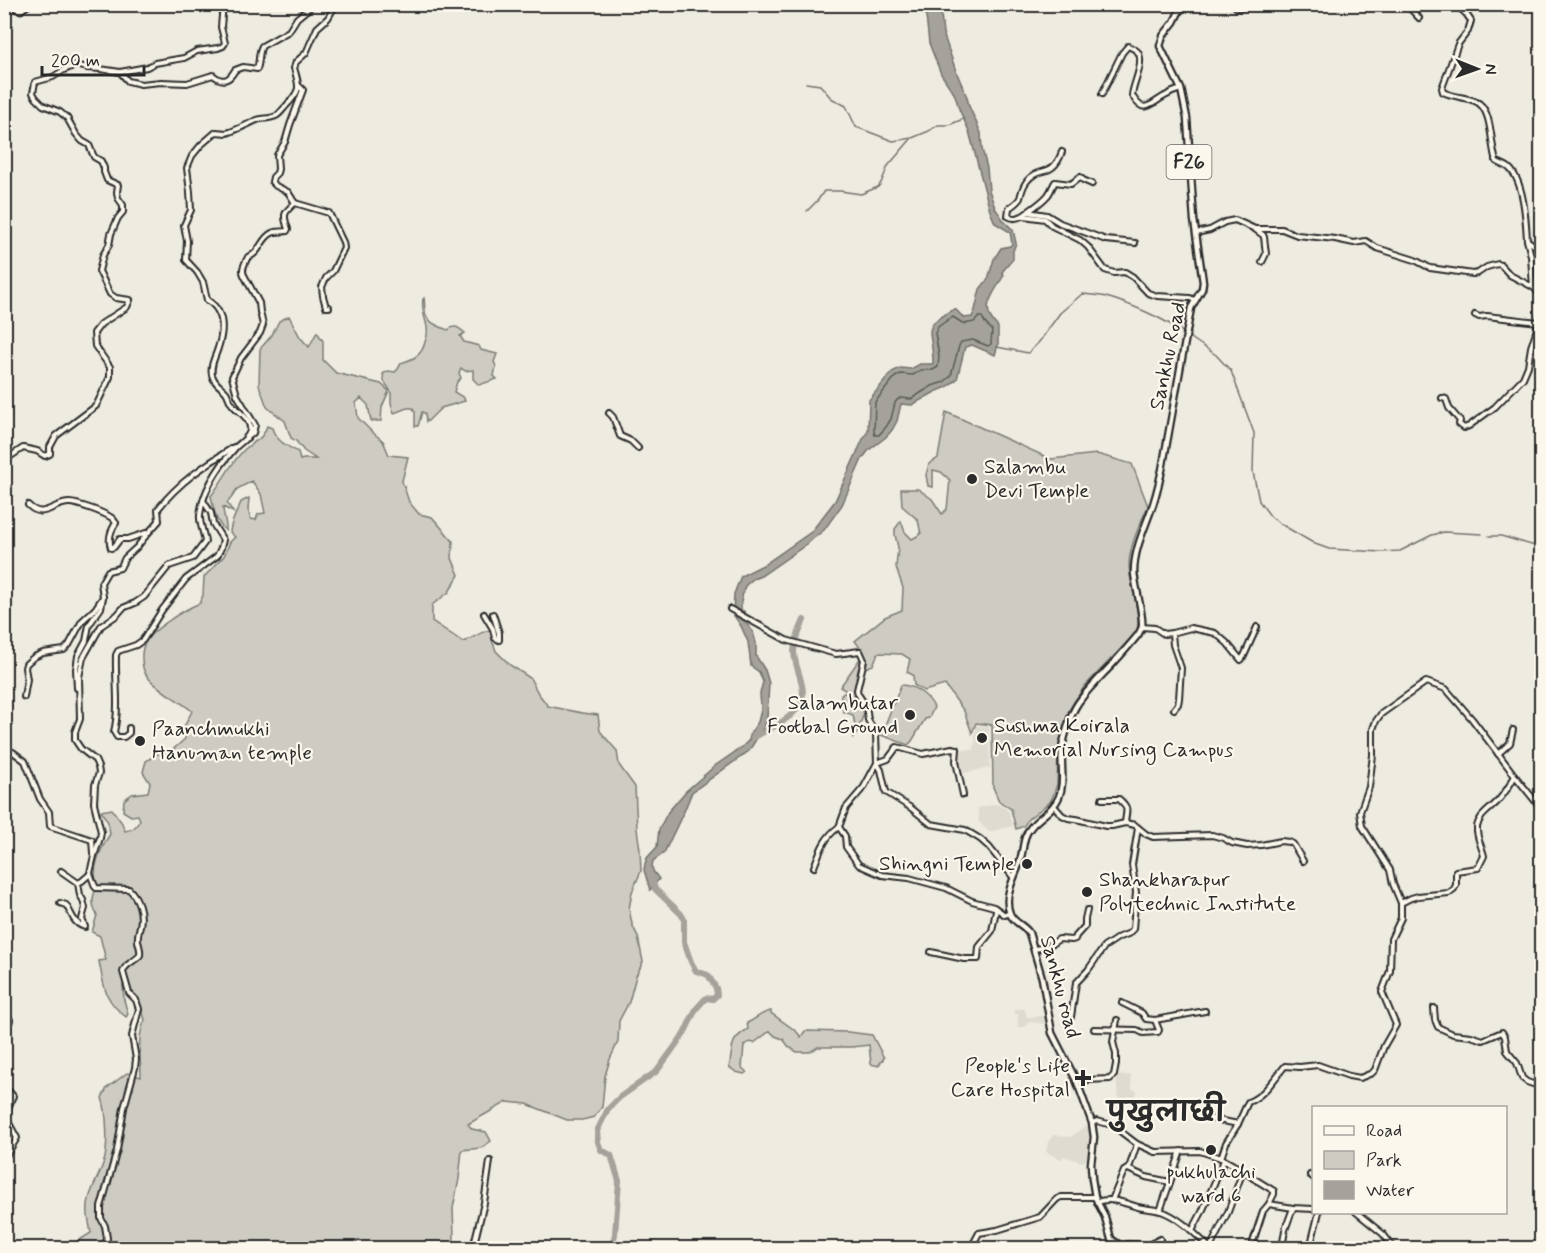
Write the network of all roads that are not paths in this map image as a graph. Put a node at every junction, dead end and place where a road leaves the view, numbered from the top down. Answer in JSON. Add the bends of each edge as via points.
{"nodes":[{"id":1,"x":13,"y":4,"type":"edge"},
{"id":2,"x":28,"y":4,"type":"edge"},
{"id":3,"x":223,"y":4,"type":"edge"},
{"id":4,"x":314,"y":4,"type":"edge"},
{"id":5,"x":336,"y":4,"type":"edge"},
{"id":6,"x":1184,"y":4,"type":"edge"},
{"id":7,"x":1233,"y":4,"type":"edge"},
{"id":8,"x":1406,"y":4,"type":"edge"},
{"id":9,"x":1456,"y":4,"type":"edge"},
{"id":10,"x":1240,"y":8,"type":"dead end"},
{"id":11,"x":1419,"y":18,"type":"dead end"},
{"id":12,"x":120,"y":72,"type":"junction"},
{"id":13,"x":299,"y":86,"type":"junction"},
{"id":14,"x":1181,"y":89,"type":"junction"},
{"id":15,"x":1102,"y":94,"type":"dead end"},
{"id":16,"x":1062,"y":152,"type":"dead end"},
{"id":17,"x":1092,"y":184,"type":"dead end"},
{"id":18,"x":294,"y":202,"type":"junction"},
{"id":19,"x":1029,"y":212,"type":"junction"},
{"id":20,"x":1023,"y":216,"type":"junction"},
{"id":21,"x":1255,"y":229,"type":"junction"},
{"id":22,"x":1196,"y":233,"type":"junction"},
{"id":23,"x":1527,"y":240,"type":"junction"},
{"id":24,"x":1135,"y":243,"type":"dead end"},
{"id":25,"x":1542,"y":251,"type":"edge"},
{"id":26,"x":1262,"y":262,"type":"dead end"},
{"id":27,"x":1533,"y":287,"type":"junction"},
{"id":28,"x":1542,"y":296,"type":"edge"},
{"id":29,"x":1195,"y":300,"type":"junction"},
{"id":30,"x":329,"y":307,"type":"dead end"},
{"id":31,"x":1542,"y":308,"type":"edge"},
{"id":32,"x":1475,"y":315,"type":"dead end"},
{"id":33,"x":1538,"y":322,"type":"junction"},
{"id":34,"x":1442,"y":398,"type":"dead end"},
{"id":35,"x":609,"y":413,"type":"dead end"},
{"id":36,"x":245,"y":439,"type":"junction"},
{"id":37,"x":237,"y":446,"type":"junction"},
{"id":38,"x":638,"y":448,"type":"dead end"},
{"id":39,"x":4,"y":458,"type":"edge"},
{"id":40,"x":204,"y":501,"type":"junction"},
{"id":41,"x":28,"y":505,"type":"dead end"},
{"id":42,"x":149,"y":532,"type":"junction"},
{"id":43,"x":103,"y":597,"type":"junction"},
{"id":44,"x":730,"y":609,"type":"dead end"},
{"id":45,"x":484,"y":614,"type":"dead end"},
{"id":46,"x":493,"y":614,"type":"dead end"},
{"id":47,"x":1142,"y":627,"type":"junction"},
{"id":48,"x":1257,"y":627,"type":"dead end"},
{"id":49,"x":1172,"y":633,"type":"junction"},
{"id":50,"x":24,"y":697,"type":"dead end"},
{"id":51,"x":80,"y":698,"type":"junction"},
{"id":52,"x":1174,"y":709,"type":"dead end"},
{"id":53,"x":129,"y":728,"type":"dead end"},
{"id":54,"x":1513,"y":730,"type":"dead end"},
{"id":55,"x":4,"y":749,"type":"edge"},
{"id":56,"x":1498,"y":754,"type":"junction"},
{"id":57,"x":877,"y":763,"type":"junction"},
{"id":58,"x":1515,"y":776,"type":"junction"},
{"id":59,"x":963,"y":795,"type":"dead end"},
{"id":60,"x":1102,"y":799,"type":"dead end"},
{"id":61,"x":1054,"y":806,"type":"junction"},
{"id":62,"x":1125,"y":823,"type":"junction"},
{"id":63,"x":839,"y":826,"type":"junction"},
{"id":64,"x":1138,"y":827,"type":"junction"},
{"id":65,"x":1542,"y":830,"type":"edge"},
{"id":66,"x":94,"y":856,"type":"junction"},
{"id":67,"x":1303,"y":861,"type":"dead end"},
{"id":68,"x":814,"y":867,"type":"dead end"},
{"id":69,"x":61,"y":871,"type":"dead end"},
{"id":70,"x":90,"y":873,"type":"junction"},
{"id":71,"x":1013,"y":877,"type":"junction"},
{"id":72,"x":78,"y":884,"type":"junction"},
{"id":73,"x":60,"y":903,"type":"dead end"},
{"id":74,"x":1401,"y":903,"type":"junction"},
{"id":75,"x":996,"y":910,"type":"junction"},
{"id":76,"x":1087,"y":910,"type":"dead end"},
{"id":77,"x":1010,"y":913,"type":"junction"},
{"id":78,"x":1034,"y":949,"type":"junction"},
{"id":79,"x":931,"y":952,"type":"dead end"},
{"id":80,"x":4,"y":1000,"type":"edge"},
{"id":81,"x":1122,"y":1004,"type":"dead end"},
{"id":82,"x":1434,"y":1008,"type":"dead end"},
{"id":83,"x":1205,"y":1011,"type":"dead end"},
{"id":84,"x":1071,"y":1017,"type":"dead end"},
{"id":85,"x":1117,"y":1020,"type":"dead end"},
{"id":86,"x":1155,"y":1020,"type":"junction"},
{"id":87,"x":1094,"y":1029,"type":"dead end"},
{"id":88,"x":1116,"y":1029,"type":"junction"},
{"id":89,"x":4,"y":1035,"type":"edge"},
{"id":90,"x":1077,"y":1082,"type":"junction"},
{"id":91,"x":4,"y":1086,"type":"edge"},
{"id":92,"x":1542,"y":1093,"type":"edge"},
{"id":93,"x":1203,"y":1117,"type":"dead end"},
{"id":94,"x":1092,"y":1123,"type":"junction"},
{"id":95,"x":1238,"y":1124,"type":"junction"},
{"id":96,"x":1137,"y":1144,"type":"junction"},
{"id":97,"x":1181,"y":1152,"type":"junction"},
{"id":98,"x":4,"y":1159,"type":"edge"},
{"id":99,"x":1222,"y":1159,"type":"junction"},
{"id":100,"x":490,"y":1161,"type":"dead end"},
{"id":101,"x":1127,"y":1169,"type":"junction"},
{"id":102,"x":1244,"y":1171,"type":"junction"},
{"id":103,"x":1170,"y":1182,"type":"junction"},
{"id":104,"x":1096,"y":1199,"type":"junction"},
{"id":105,"x":1112,"y":1200,"type":"junction"},
{"id":106,"x":1269,"y":1204,"type":"junction"},
{"id":107,"x":1293,"y":1208,"type":"junction"},
{"id":108,"x":1312,"y":1209,"type":"edge"},
{"id":109,"x":1160,"y":1211,"type":"junction"},
{"id":110,"x":1318,"y":1214,"type":"edge"},
{"id":111,"x":1358,"y":1214,"type":"edge"},
{"id":112,"x":1192,"y":1231,"type":"junction"},
{"id":113,"x":1160,"y":1239,"type":"dead end"},
{"id":114,"x":101,"y":1248,"type":"edge"},
{"id":115,"x":473,"y":1248,"type":"edge"},
{"id":116,"x":971,"y":1248,"type":"edge"},
{"id":117,"x":1124,"y":1248,"type":"edge"},
{"id":118,"x":1210,"y":1248,"type":"edge"},
{"id":119,"x":1251,"y":1248,"type":"edge"},
{"id":120,"x":1282,"y":1248,"type":"edge"},
{"id":121,"x":1310,"y":1248,"type":"edge"},
{"id":122,"x":1394,"y":1248,"type":"edge"}],
"edges":[{"from":1,"to":2,"type":"main road","via":[[21,10]]},
{"from":3,"to":12,"type":"street","via":[[223,46]]},
{"from":4,"to":12,"type":"street","via":[[289,31],[262,46],[257,69],[243,67],[226,80],[213,75],[188,83],[141,84],[128,81]]},
{"from":5,"to":13,"type":"street","via":[[317,28],[306,53],[296,62]]},
{"from":6,"to":14,"type":"main road","name":"Sankhu Road","number":"F26","via":[[1160,46]]},
{"from":7,"to":10,"type":"street"},
{"from":8,"to":11,"type":"street"},
{"from":9,"to":23,"type":"street","via":[[1471,21],[1458,44],[1443,92],[1478,102],[1487,113],[1497,161],[1510,169],[1518,182]]},
{"from":12,"to":39,"type":"street","via":[[76,65],[35,82],[36,98],[67,118],[94,157],[101,161],[107,180],[118,185],[123,212],[99,272],[110,294],[130,300],[127,307],[94,333],[95,346],[110,367],[110,377],[96,406],[56,436],[50,454],[45,456],[23,448]]},
{"from":13,"to":18,"type":"street","via":[[303,90],[277,154],[278,169],[272,182],[288,192]]},
{"from":13,"to":36,"type":"street","via":[[295,96],[274,117],[227,133],[216,132],[192,156],[187,168],[191,210],[184,225],[186,260],[203,282],[207,300],[220,313],[213,376],[217,386],[248,420],[250,430]]},
{"from":14,"to":15,"type":"street","via":[[1152,106],[1140,105],[1131,95],[1139,53],[1128,46]]},
{"from":14,"to":22,"type":"main road","name":"Sankhu Road","number":"F26"},
{"from":16,"to":20,"type":"street","via":[[1054,167],[1028,179],[1020,199],[1009,208],[1010,217]]},
{"from":17,"to":19,"type":"street","via":[[1080,177],[1071,184],[1055,182],[1050,193]]},
{"from":18,"to":30,"type":"street","via":[[329,213],[343,242],[342,253],[322,287]]},
{"from":18,"to":36,"type":"street","via":[[285,213],[287,231],[269,235],[243,267],[259,303],[263,325],[232,377],[237,395],[255,425],[253,433]]},
{"from":19,"to":20,"type":"street"},
{"from":19,"to":24,"type":"street","via":[[1047,215],[1106,240]]},
{"from":20,"to":29,"type":"street","via":[[1045,219],[1080,240],[1105,270],[1125,272],[1148,293]]},
{"from":21,"to":22,"type":"street","via":[[1231,220]]},
{"from":21,"to":26,"type":"street","via":[[1264,237],[1266,254]]},
{"from":21,"to":27,"type":"street","via":[[1282,229],[1297,235],[1354,243],[1366,241],[1431,268],[1473,274],[1498,264]]},
{"from":22,"to":29,"type":"main road","name":"Sankhu Road","number":"F26","via":[[1203,286]]},
{"from":23,"to":25,"type":"street"},
{"from":23,"to":27,"type":"street"},
{"from":27,"to":28,"type":"street"},
{"from":29,"to":47,"type":"main road","name":"Sankhu Road","number":"F26","via":[[1162,470],[1138,545],[1134,570]]},
{"from":31,"to":33,"type":"street"},
{"from":32,"to":33,"type":"street"},
{"from":33,"to":34,"type":"street","via":[[1523,378],[1495,407],[1464,428]]},
{"from":35,"to":38,"type":"street","via":[[620,436]]},
{"from":36,"to":37,"type":"street"},
{"from":37,"to":40,"type":"street","via":[[211,481]]},
{"from":37,"to":42,"type":"street","via":[[183,481],[158,509],[159,521]]},
{"from":40,"to":51,"type":"street","via":[[200,517],[205,542],[193,558],[169,567],[144,597],[101,626],[82,658]]},
{"from":40,"to":53,"type":"street","via":[[223,540],[217,556],[186,579],[143,640],[116,655],[118,712],[114,732],[117,737],[124,737]]},
{"from":41,"to":42,"type":"street","via":[[42,512],[69,502],[113,518],[116,523],[111,529],[111,548],[120,539]]},
{"from":42,"to":43,"type":"street","via":[[124,558],[120,568],[108,571],[101,583]]},
{"from":43,"to":50,"type":"street","via":[[64,650],[43,653],[26,664]]},
{"from":43,"to":51,"type":"street","via":[[78,656],[76,683]]},
{"from":44,"to":57,"type":"street","via":[[792,642],[836,654],[862,652],[857,690],[876,734]]},
{"from":45,"to":46,"type":"street","via":[[498,640]]},
{"from":47,"to":49,"type":"street"},
{"from":47,"to":61,"type":"main road","via":[[1075,708],[1063,746],[1061,790]]},
{"from":48,"to":49,"type":"street","via":[[1240,660],[1215,633],[1191,628]]},
{"from":49,"to":52,"type":"street","via":[[1181,668],[1179,699]]},
{"from":51,"to":66,"type":"street","via":[[75,740],[95,760],[99,773],[94,803],[101,831]]},
{"from":54,"to":56,"type":"street","via":[[1510,743]]},
{"from":55,"to":66,"type":"street","via":[[25,761],[49,812],[50,826],[92,840]]},
{"from":56,"to":58,"type":"street"},
{"from":56,"to":74,"type":"street","via":[[1446,689],[1426,682],[1378,718],[1373,729],[1369,787],[1361,821],[1390,870]]},
{"from":57,"to":59,"type":"street","via":[[888,759],[897,747],[923,754],[952,748],[957,750]]},
{"from":57,"to":63,"type":"street","via":[[846,808]]},
{"from":57,"to":71,"type":"street","via":[[888,794],[931,824],[965,830],[980,839]]},
{"from":58,"to":65,"type":"street","via":[[1540,807]]},
{"from":58,"to":74,"type":"street","via":[[1478,823],[1484,856],[1478,868],[1456,872],[1456,885],[1449,893],[1418,896]]},
{"from":60,"to":62,"type":"street","via":[[1119,799],[1126,806]]},
{"from":61,"to":62,"type":"street","via":[[1068,818],[1106,826]]},
{"from":61,"to":71,"type":"main road","via":[[1026,833]]},
{"from":62,"to":64,"type":"street"},
{"from":63,"to":68,"type":"street","via":[[829,834]]},
{"from":63,"to":75,"type":"street","via":[[846,848],[859,865],[882,875],[946,888]]},
{"from":64,"to":67,"type":"street","via":[[1154,837],[1212,835],[1247,846],[1289,842]]},
{"from":64,"to":84,"type":"street","via":[[1132,865],[1136,892],[1133,929],[1104,947],[1076,983]]},
{"from":66,"to":70,"type":"street"},
{"from":69,"to":72,"type":"street"},
{"from":70,"to":72,"type":"street"},
{"from":70,"to":114,"type":"street","via":[[96,888],[129,889],[141,913],[137,940],[140,955],[123,972],[139,1009],[132,1036],[135,1068],[101,1207],[107,1238]]},
{"from":71,"to":77,"type":"main road"},
{"from":72,"to":73,"type":"street","via":[[85,908],[85,927],[73,920],[66,905]]},
{"from":74,"to":95,"type":"street","via":[[1401,918],[1391,939],[1390,971],[1382,992],[1396,1025],[1375,1070],[1360,1078],[1318,1065],[1285,1066],[1263,1093],[1248,1102]]},
{"from":75,"to":77,"type":"street","via":[[1005,915]]},
{"from":75,"to":79,"type":"street","via":[[992,931],[979,947],[978,959]]},
{"from":76,"to":78,"type":"street","via":[[1085,926],[1075,939],[1059,939]]},
{"from":77,"to":78,"type":"main road","name":"Sankhu road","via":[[1028,931]]},
{"from":78,"to":90,"type":"main road","name":"Sankhu road","via":[[1052,1033]]},
{"from":80,"to":89,"type":"street","via":[[10,1020]]},
{"from":81,"to":86,"type":"street","via":[[1143,1013],[1146,1020]]},
{"from":82,"to":92,"type":"street","via":[[1438,1027],[1453,1034],[1483,1040],[1502,1032],[1522,1078]]},
{"from":83,"to":86,"type":"street"},
{"from":85,"to":88,"type":"street"},
{"from":86,"to":88,"type":"street","via":[[1158,1032]]},
{"from":87,"to":88,"type":"street"},
{"from":88,"to":90,"type":"street","via":[[1112,1078]]},
{"from":90,"to":94,"type":"main road","name":"Sankhu road"},
{"from":91,"to":98,"type":"street","via":[[13,1096],[5,1116],[17,1138]]},
{"from":93,"to":95,"type":"street"},
{"from":94,"to":96,"type":"street","via":[[1112,1125]]},
{"from":94,"to":104,"type":"main road","name":"Sankhu road","via":[[1091,1164]]},
{"from":95,"to":99,"type":"street","via":[[1226,1143]]},
{"from":96,"to":97,"type":"street","via":[[1155,1152]]},
{"from":96,"to":101,"type":"street"},
{"from":97,"to":99,"type":"street","via":[[1200,1151]]},
{"from":97,"to":103,"type":"street"},
{"from":99,"to":102,"type":"street"},
{"from":99,"to":112,"type":"street"},
{"from":100,"to":115,"type":"street"},
{"from":101,"to":103,"type":"street"},
{"from":101,"to":105,"type":"street"},
{"from":102,"to":106,"type":"street","via":[[1274,1191]]},
{"from":102,"to":118,"type":"street"},
{"from":103,"to":109,"type":"street"},
{"from":104,"to":105,"type":"street"},
{"from":104,"to":116,"type":"street","via":[[1059,1197],[1040,1217],[979,1233]]},
{"from":104,"to":117,"type":"main road","via":[[1111,1239]]},
{"from":105,"to":109,"type":"street"},
{"from":106,"to":107,"type":"street"},
{"from":106,"to":119,"type":"street"},
{"from":107,"to":108,"type":"street"},
{"from":107,"to":120,"type":"street"},
{"from":109,"to":112,"type":"street"},
{"from":110,"to":121,"type":"street"},
{"from":111,"to":122,"type":"street"},
{"from":112,"to":118,"type":"street"},
{"from":113,"to":117,"type":"street","via":[[1148,1245],[1127,1244]]}]}
